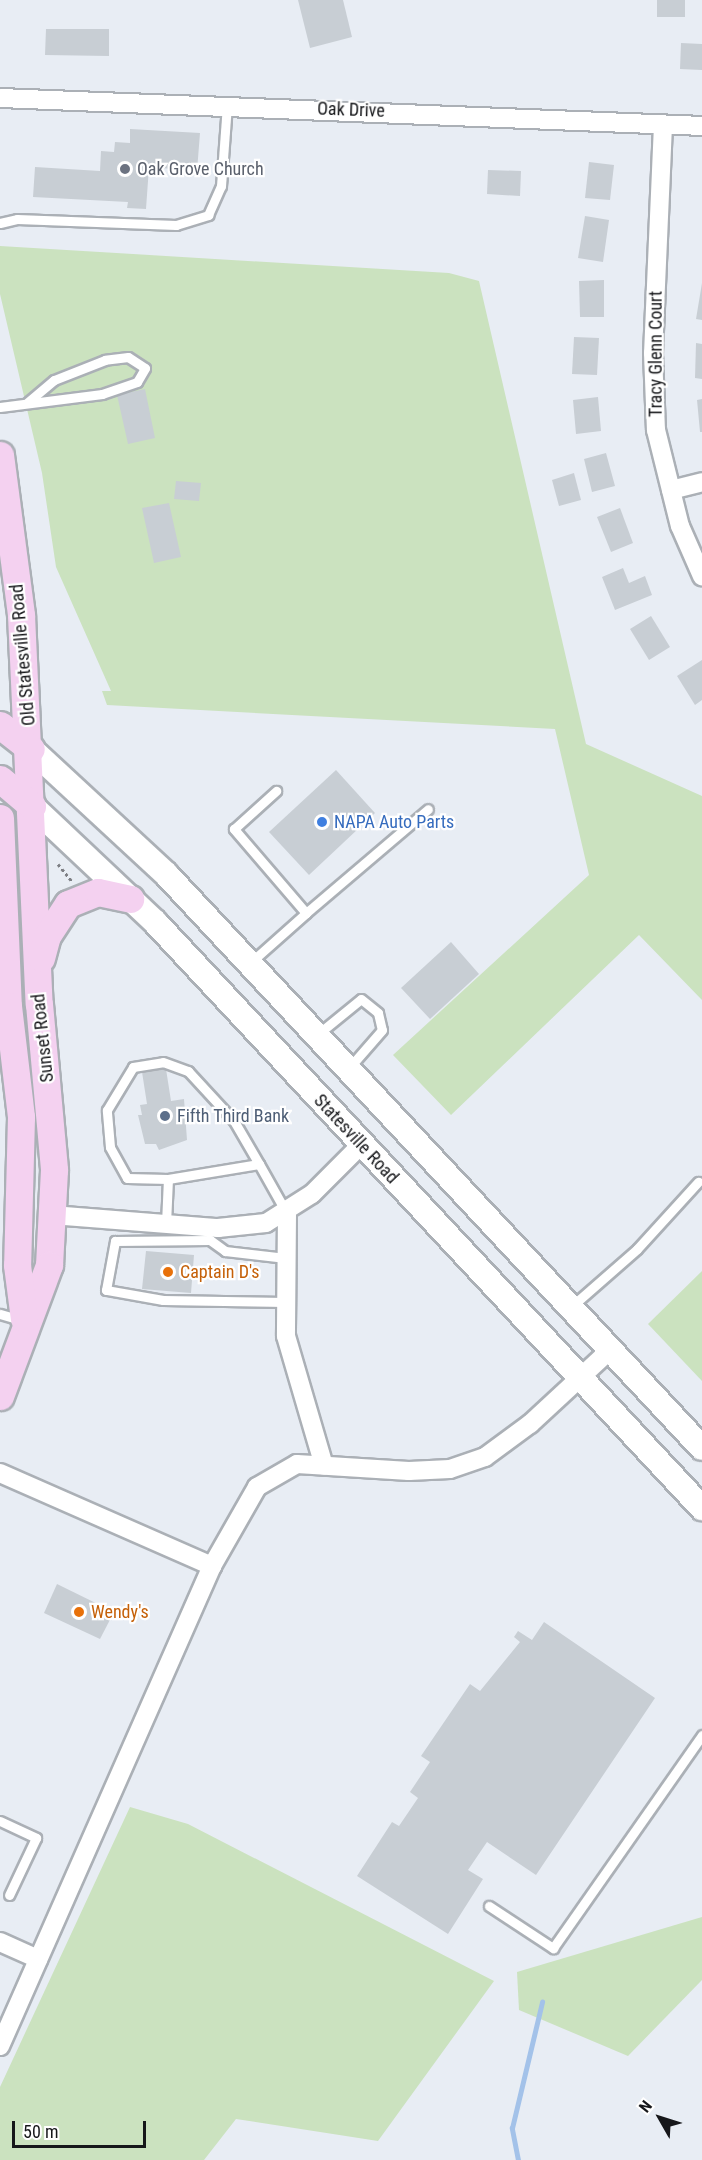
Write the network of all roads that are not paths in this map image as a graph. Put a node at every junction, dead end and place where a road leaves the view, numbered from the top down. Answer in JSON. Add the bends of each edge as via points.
{"nodes":[{"id":1,"x":0,"y":99,"type":"edge"},
{"id":2,"x":227,"y":105,"type":"junction"},
{"id":3,"x":663,"y":125,"type":"junction"},
{"id":4,"x":702,"y":126,"type":"edge"},
{"id":5,"x":0,"y":223,"type":"edge"},
{"id":6,"x":28,"y":402,"type":"junction"},
{"id":7,"x":0,"y":407,"type":"edge"},
{"id":8,"x":0,"y":455,"type":"edge"},
{"id":9,"x":702,"y":482,"type":"edge"},
{"id":10,"x":671,"y":490,"type":"junction"},
{"id":11,"x":702,"y":576,"type":"edge"},
{"id":12,"x":0,"y":725,"type":"edge"},
{"id":13,"x":31,"y":749,"type":"junction"},
{"id":14,"x":0,"y":779,"type":"edge"},
{"id":15,"x":276,"y":791,"type":"dead end"},
{"id":16,"x":32,"y":806,"type":"junction"},
{"id":17,"x":428,"y":809,"type":"dead end"},
{"id":18,"x":0,"y":818,"type":"edge"},
{"id":19,"x":130,"y":899,"type":"junction"},
{"id":20,"x":2,"y":910,"type":"edge"},
{"id":21,"x":306,"y":913,"type":"junction"},
{"id":22,"x":250,"y":964,"type":"junction"},
{"id":23,"x":37,"y":973,"type":"junction"},
{"id":24,"x":316,"y":1035,"type":"junction"},
{"id":25,"x":347,"y":1069,"type":"junction"},
{"id":26,"x":362,"y":1145,"type":"junction"},
{"id":27,"x":259,"y":1164,"type":"junction"},
{"id":28,"x":168,"y":1179,"type":"junction"},
{"id":29,"x":698,"y":1182,"type":"dead end"},
{"id":30,"x":287,"y":1214,"type":"junction"},
{"id":31,"x":52,"y":1215,"type":"junction"},
{"id":32,"x":166,"y":1224,"type":"junction"},
{"id":33,"x":286,"y":1258,"type":"junction"},
{"id":34,"x":285,"y":1302,"type":"junction"},
{"id":35,"x":571,"y":1308,"type":"junction"},
{"id":36,"x":12,"y":1317,"type":"edge"},
{"id":37,"x":610,"y":1350,"type":"junction"},
{"id":38,"x":579,"y":1377,"type":"junction"},
{"id":39,"x":0,"y":1396,"type":"edge"},
{"id":40,"x":702,"y":1448,"type":"edge"},
{"id":41,"x":324,"y":1466,"type":"junction"},
{"id":42,"x":0,"y":1473,"type":"edge"},
{"id":43,"x":702,"y":1508,"type":"edge"},
{"id":44,"x":212,"y":1566,"type":"junction"},
{"id":45,"x":702,"y":1735,"type":"edge"},
{"id":46,"x":0,"y":1821,"type":"edge"},
{"id":47,"x":9,"y":1894,"type":"dead end"},
{"id":48,"x":489,"y":1906,"type":"dead end"},
{"id":49,"x":0,"y":1941,"type":"edge"},
{"id":50,"x":38,"y":1959,"type":"junction"},
{"id":51,"x":0,"y":2046,"type":"edge"}],
"edges":[{"from":1,"to":2,"type":"street","name":"Oak Drive"},
{"from":2,"to":3,"type":"street","name":"Oak Drive"},
{"from":2,"to":5,"type":"lane","via":[[221,186],[208,216],[176,225],[17,219]]},
{"from":3,"to":4,"type":"street","name":"Oak Drive"},
{"from":3,"to":10,"type":"street","name":"Tracy Glenn Court","via":[[652,391]]},
{"from":6,"to":6,"type":"lane","via":[[102,394],[137,382],[145,368],[128,357],[105,360],[54,380]]},
{"from":6,"to":7,"type":"lane"},
{"from":8,"to":13,"type":"main road","name":"Old Statesville Road"},
{"from":9,"to":10,"type":"street"},
{"from":10,"to":11,"type":"street","name":"Tracy Glenn Court"},
{"from":12,"to":13,"type":"main road"},
{"from":13,"to":16,"type":"main road","name":"Sunset Road"},
{"from":13,"to":22,"type":"main road","via":[[166,874]]},
{"from":14,"to":16,"type":"main road","name":"Statesville Road"},
{"from":15,"to":21,"type":"lane","via":[[234,829]]},
{"from":16,"to":19,"type":"main road","name":"Statesville Road"},
{"from":16,"to":23,"type":"main road","name":"Sunset Road"},
{"from":17,"to":21,"type":"lane"},
{"from":18,"to":20,"type":"main road","name":"Sunset Road"},
{"from":19,"to":23,"type":"main road","via":[[98,892],[69,904],[47,936]]},
{"from":19,"to":26,"type":"main road","name":"Statesville Road"},
{"from":20,"to":36,"type":"main road","name":"Sunset Road","via":[[21,1117]]},
{"from":21,"to":22,"type":"lane"},
{"from":22,"to":24,"type":"main road"},
{"from":23,"to":31,"type":"main road","name":"Sunset Road","via":[[51,1114]]},
{"from":24,"to":25,"type":"main road"},
{"from":24,"to":25,"type":"lane","via":[[361,999],[378,1013],[382,1030]]},
{"from":25,"to":35,"type":"main road"},
{"from":26,"to":30,"type":"street"},
{"from":26,"to":38,"type":"main road","name":"Statesville Road"},
{"from":27,"to":28,"type":"lane"},
{"from":27,"to":28,"type":"lane","via":[[234,1121],[188,1071],[163,1062],[133,1067],[107,1110],[110,1147],[127,1178]]},
{"from":27,"to":30,"type":"lane"},
{"from":28,"to":32,"type":"lane"},
{"from":29,"to":35,"type":"lane","via":[[637,1249]]},
{"from":30,"to":32,"type":"street","via":[[243,1227]]},
{"from":30,"to":33,"type":"street"},
{"from":31,"to":32,"type":"street"},
{"from":31,"to":36,"type":"main road","name":"Sunset Road","via":[[49,1265]]},
{"from":33,"to":34,"type":"street"},
{"from":33,"to":34,"type":"lane","via":[[225,1251],[210,1240],[115,1240],[106,1290],[163,1300]]},
{"from":34,"to":41,"type":"street","via":[[286,1336]]},
{"from":35,"to":37,"type":"main road"},
{"from":36,"to":39,"type":"main road","name":"Sunset Road"},
{"from":37,"to":38,"type":"street"},
{"from":37,"to":40,"type":"main road"},
{"from":38,"to":41,"type":"street","via":[[530,1424],[485,1456],[450,1469]]},
{"from":38,"to":43,"type":"main road","name":"Statesville Road"},
{"from":41,"to":44,"type":"street","via":[[297,1464],[275,1472],[257,1487]]},
{"from":42,"to":44,"type":"street"},
{"from":44,"to":50,"type":"street"},
{"from":45,"to":48,"type":"lane","via":[[553,1948]]},
{"from":46,"to":47,"type":"lane","via":[[36,1838]]},
{"from":49,"to":50,"type":"street"},
{"from":50,"to":51,"type":"street"}]}
